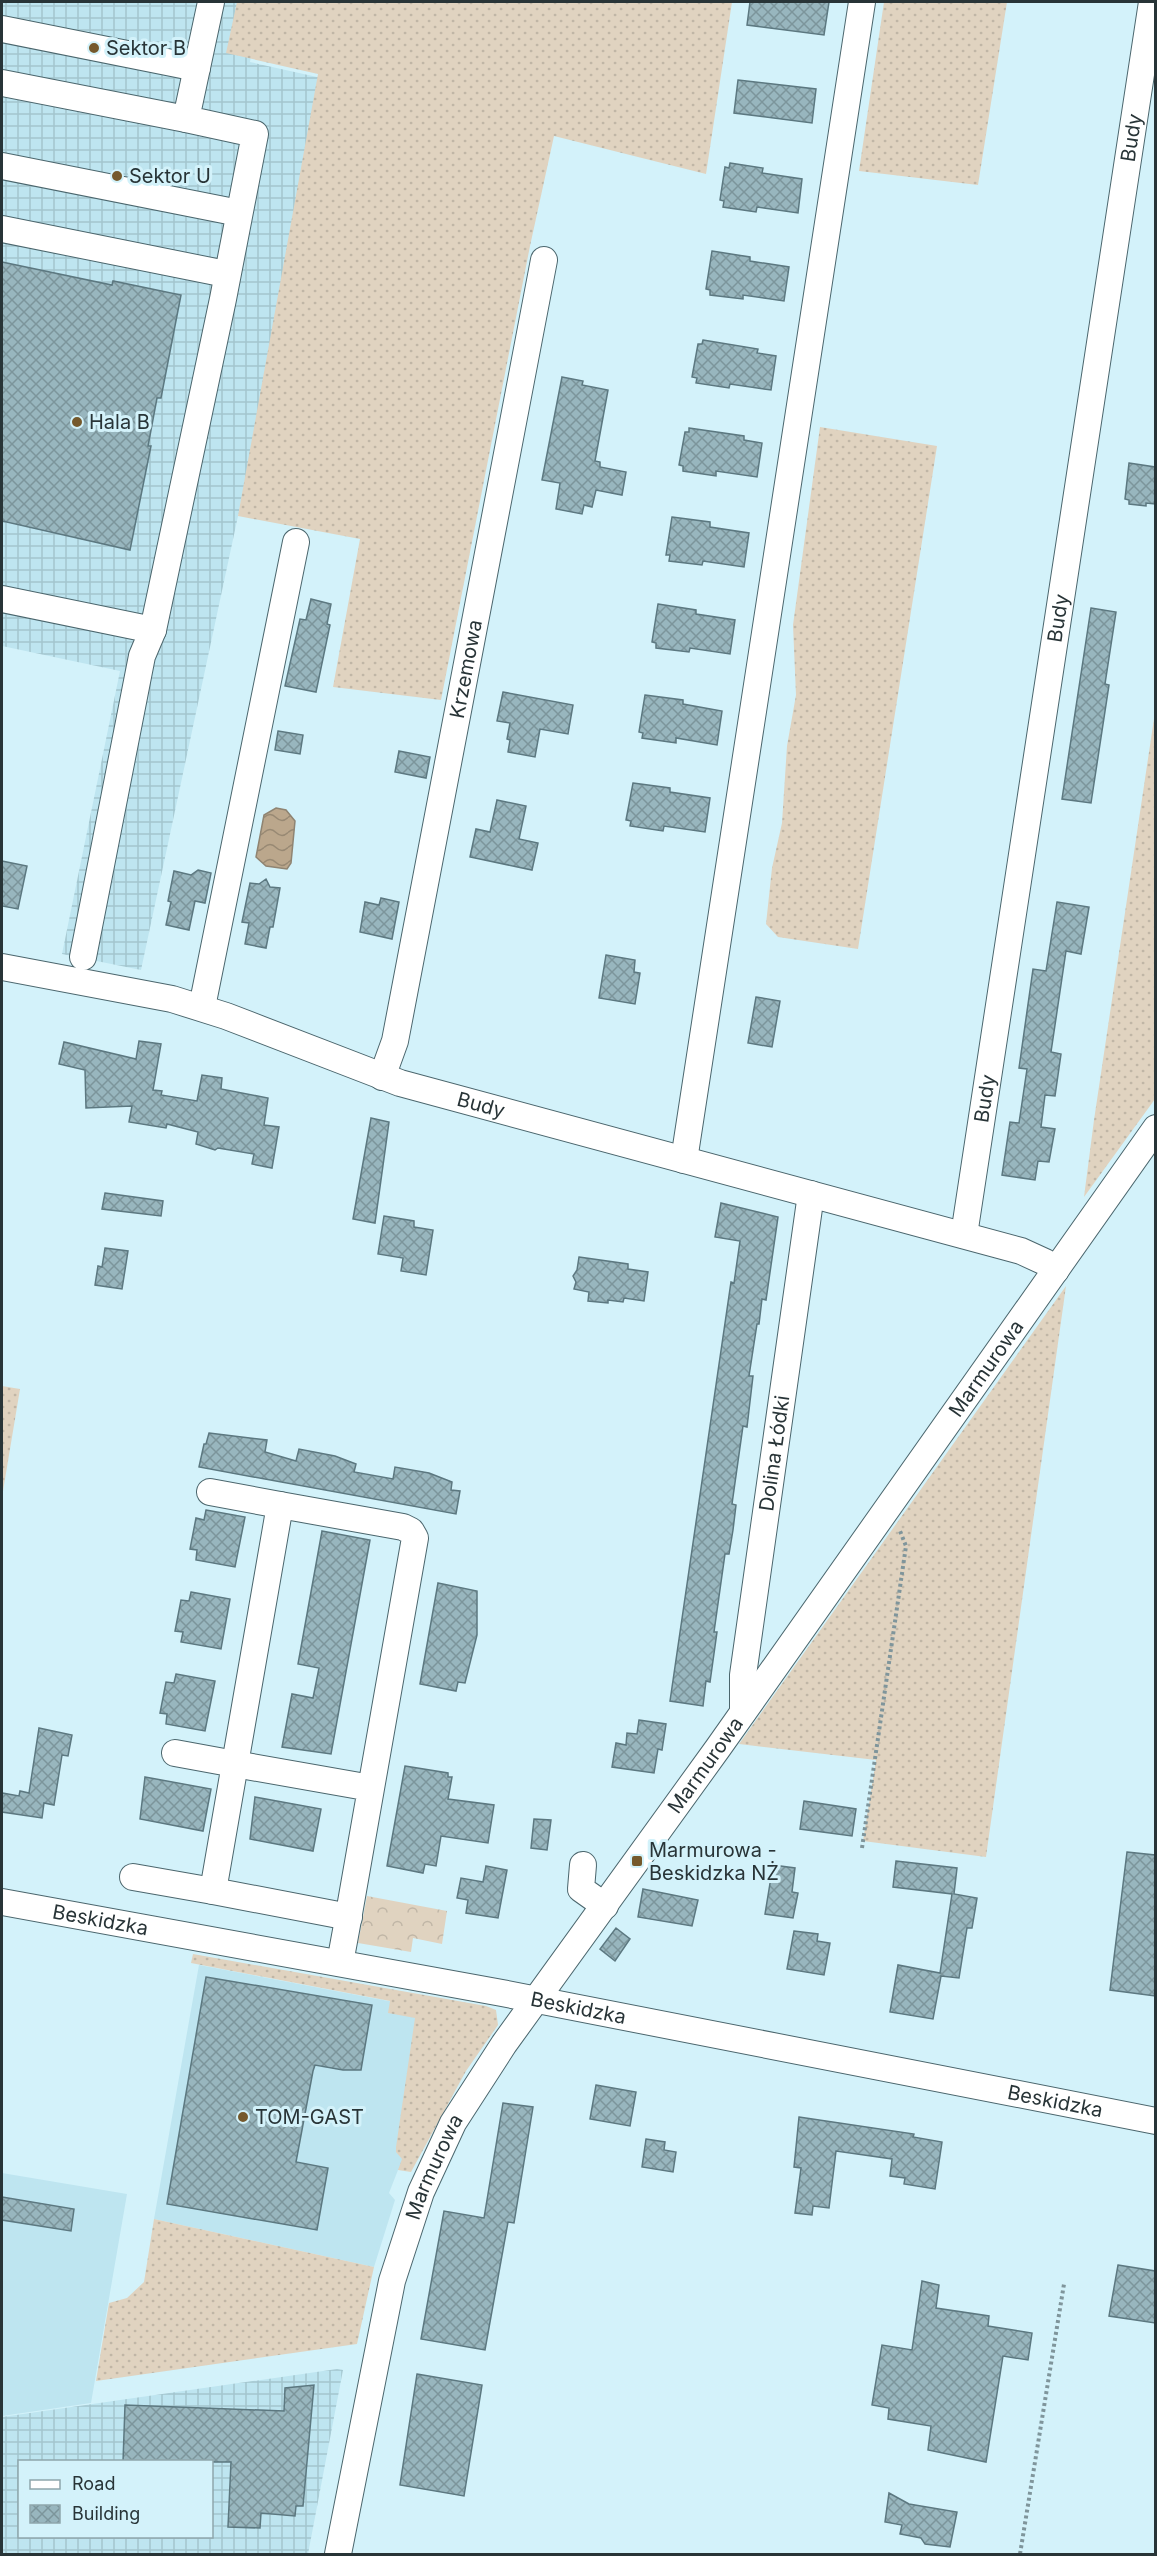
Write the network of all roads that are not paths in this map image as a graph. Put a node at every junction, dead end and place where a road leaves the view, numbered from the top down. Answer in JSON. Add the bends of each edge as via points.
{"nodes":[{"id":1,"x":211,"y":2,"type":"edge"},
{"id":2,"x":862,"y":2,"type":"edge"},
{"id":3,"x":1152,"y":2,"type":"edge"},
{"id":4,"x":2,"y":29,"type":"edge"},
{"id":5,"x":197,"y":68,"type":"junction"},
{"id":6,"x":2,"y":83,"type":"edge"},
{"id":7,"x":186,"y":119,"type":"junction"},
{"id":8,"x":2,"y":166,"type":"edge"},
{"id":9,"x":239,"y":213,"type":"junction"},
{"id":10,"x":2,"y":229,"type":"edge"},
{"id":11,"x":544,"y":260,"type":"dead end"},
{"id":12,"x":226,"y":274,"type":"junction"},
{"id":13,"x":296,"y":542,"type":"dead end"},
{"id":14,"x":2,"y":599,"type":"edge"},
{"id":15,"x":153,"y":630,"type":"junction"},
{"id":16,"x":83,"y":957,"type":"dead end"},
{"id":17,"x":2,"y":967,"type":"edge"},
{"id":18,"x":202,"y":1007,"type":"junction"},
{"id":19,"x":382,"y":1077,"type":"junction"},
{"id":20,"x":1155,"y":1128,"type":"edge"},
{"id":21,"x":684,"y":1160,"type":"junction"},
{"id":22,"x":811,"y":1194,"type":"junction"},
{"id":23,"x":964,"y":1235,"type":"junction"},
{"id":24,"x":1056,"y":1270,"type":"junction"},
{"id":25,"x":210,"y":1492,"type":"dead end"},
{"id":26,"x":280,"y":1505,"type":"junction"},
{"id":27,"x":743,"y":1712,"type":"junction"},
{"id":28,"x":175,"y":1753,"type":"dead end"},
{"id":29,"x":235,"y":1764,"type":"junction"},
{"id":30,"x":371,"y":1788,"type":"junction"},
{"id":31,"x":583,"y":1864,"type":"dead end"},
{"id":32,"x":133,"y":1877,"type":"dead end"},
{"id":33,"x":213,"y":1891,"type":"junction"},
{"id":34,"x":2,"y":1902,"type":"edge"},
{"id":35,"x":605,"y":1906,"type":"junction"},
{"id":36,"x":349,"y":1917,"type":"junction"},
{"id":37,"x":340,"y":1964,"type":"junction"},
{"id":38,"x":535,"y":2001,"type":"junction"},
{"id":39,"x":1155,"y":2121,"type":"edge"},
{"id":40,"x":338,"y":2554,"type":"edge"}],
"edges":[{"from":1,"to":5,"type":"street"},
{"from":2,"to":21,"type":"street"},
{"from":3,"to":23,"type":"street","name":"Budy"},
{"from":4,"to":5,"type":"street"},
{"from":5,"to":7,"type":"street"},
{"from":6,"to":7,"type":"street"},
{"from":7,"to":9,"type":"street","via":[[255,134]]},
{"from":8,"to":9,"type":"street"},
{"from":9,"to":12,"type":"street"},
{"from":10,"to":12,"type":"street"},
{"from":11,"to":19,"type":"street","name":"Krzemowa","via":[[395,1041]]},
{"from":12,"to":15,"type":"street"},
{"from":13,"to":18,"type":"street"},
{"from":14,"to":15,"type":"street"},
{"from":15,"to":16,"type":"street","via":[[142,656]]},
{"from":17,"to":18,"type":"street","name":"Budy"},
{"from":18,"to":19,"type":"street","name":"Budy"},
{"from":19,"to":21,"type":"street","name":"Budy"},
{"from":20,"to":24,"type":"street","name":"Marmurowa"},
{"from":21,"to":22,"type":"street","name":"Budy"},
{"from":22,"to":23,"type":"street","name":"Budy"},
{"from":22,"to":27,"type":"street","name":"Dolina Łódki","via":[[743,1675]]},
{"from":23,"to":24,"type":"street","name":"Budy","via":[[1021,1251]]},
{"from":24,"to":27,"type":"street","name":"Marmurowa"},
{"from":25,"to":26,"type":"street"},
{"from":26,"to":29,"type":"street"},
{"from":26,"to":30,"type":"street","via":[[403,1527],[415,1538]]},
{"from":27,"to":35,"type":"street","name":"Marmurowa"},
{"from":28,"to":29,"type":"street"},
{"from":29,"to":30,"type":"street"},
{"from":29,"to":33,"type":"street"},
{"from":30,"to":36,"type":"street"},
{"from":31,"to":35,"type":"street","via":[[581,1888]]},
{"from":32,"to":33,"type":"street"},
{"from":33,"to":36,"type":"street"},
{"from":34,"to":37,"type":"street","name":"Beskidzka"},
{"from":35,"to":38,"type":"street","name":"Marmurowa"},
{"from":36,"to":37,"type":"street"},
{"from":37,"to":38,"type":"street","name":"Beskidzka"},
{"from":38,"to":39,"type":"street","name":"Beskidzka"},
{"from":38,"to":40,"type":"street","name":"Marmurowa","via":[[453,2123],[411,2220],[384,2320]]}]}
